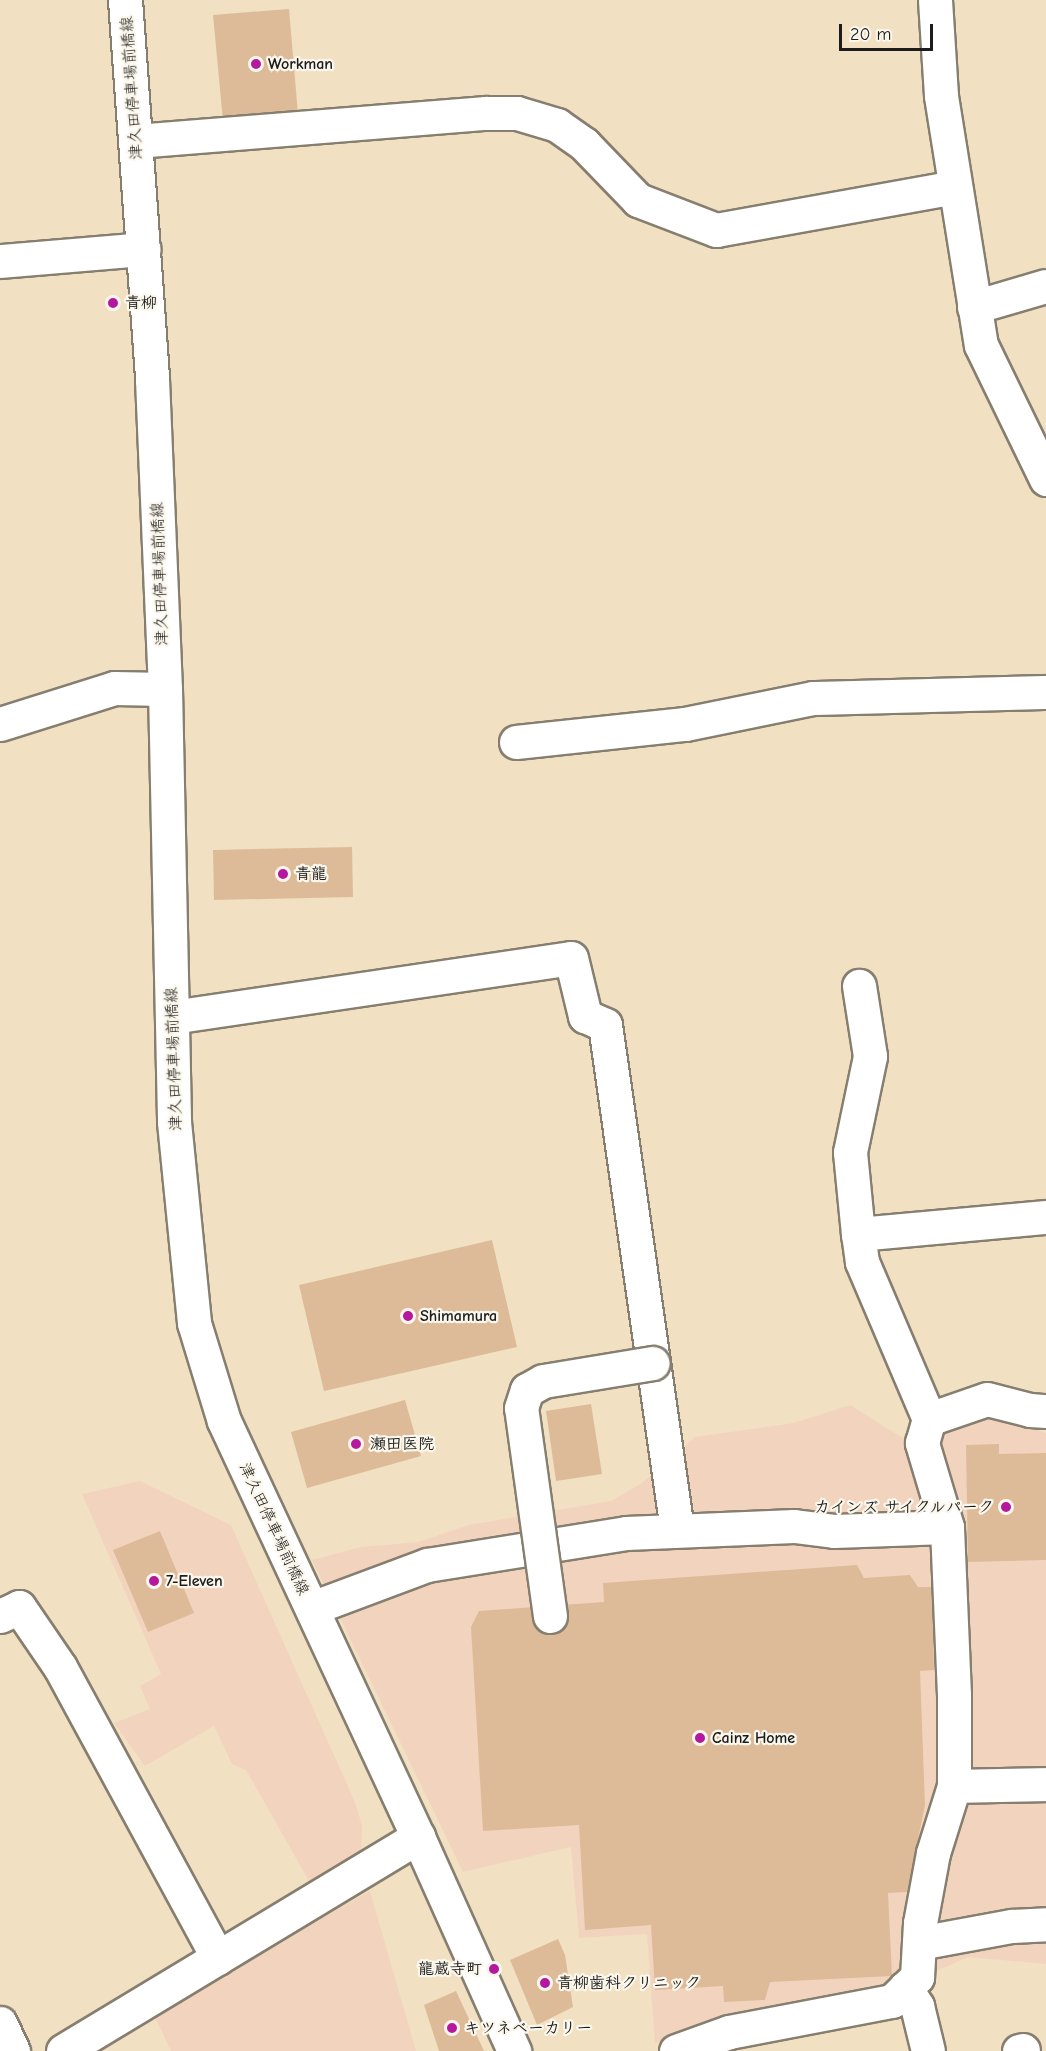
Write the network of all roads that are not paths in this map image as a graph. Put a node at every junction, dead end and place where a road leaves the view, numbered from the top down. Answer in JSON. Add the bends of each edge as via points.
{"nodes":[{"id":1,"x":125,"y":0,"type":"edge"},
{"id":2,"x":944,"y":2,"type":"edge"},
{"id":3,"x":135,"y":141,"type":"junction"},
{"id":4,"x":955,"y":187,"type":"junction"},
{"id":5,"x":143,"y":249,"type":"junction"},
{"id":6,"x":0,"y":261,"type":"edge"},
{"id":7,"x":1046,"y":286,"type":"edge"},
{"id":8,"x":974,"y":307,"type":"junction"},
{"id":9,"x":1046,"y":479,"type":"edge"},
{"id":10,"x":165,"y":689,"type":"junction"},
{"id":11,"x":1046,"y":692,"type":"edge"},
{"id":12,"x":0,"y":724,"type":"edge"},
{"id":13,"x":516,"y":742,"type":"dead end"},
{"id":14,"x":859,"y":986,"type":"dead end"},
{"id":15,"x":172,"y":1017,"type":"junction"},
{"id":16,"x":1046,"y":1217,"type":"edge"},
{"id":17,"x":858,"y":1234,"type":"junction"},
{"id":18,"x":653,"y":1364,"type":"junction"},
{"id":19,"x":1046,"y":1411,"type":"edge"},
{"id":20,"x":929,"y":1419,"type":"junction"},
{"id":21,"x":947,"y":1527,"type":"junction"},
{"id":22,"x":677,"y":1530,"type":"junction"},
{"id":23,"x":312,"y":1608,"type":"junction"},
{"id":24,"x":0,"y":1616,"type":"edge"},
{"id":25,"x":550,"y":1616,"type":"dead end"},
{"id":26,"x":1046,"y":1784,"type":"edge"},
{"id":27,"x":954,"y":1786,"type":"junction"},
{"id":28,"x":418,"y":1837,"type":"junction"},
{"id":29,"x":1046,"y":1924,"type":"edge"},
{"id":30,"x":919,"y":1943,"type":"junction"},
{"id":31,"x":218,"y":1958,"type":"junction"},
{"id":32,"x":905,"y":1989,"type":"junction"},
{"id":33,"x":0,"y":2024,"type":"edge"},
{"id":34,"x":13,"y":2051,"type":"edge"},
{"id":35,"x":63,"y":2051,"type":"edge"},
{"id":36,"x":514,"y":2051,"type":"edge"},
{"id":37,"x":676,"y":2051,"type":"edge"},
{"id":38,"x":928,"y":2051,"type":"edge"}],
"edges":[{"from":1,"to":3,"type":"street","name":"津久田停車場前橋線"},
{"from":2,"to":4,"type":"street","via":[[941,96]]},
{"from":3,"to":4,"type":"street","via":[[517,112],[557,125],[584,144],[638,200],[716,230]]},
{"from":3,"to":5,"type":"street","name":"津久田停車場前橋線"},
{"from":4,"to":8,"type":"street"},
{"from":5,"to":6,"type":"street"},
{"from":5,"to":10,"type":"street","name":"津久田停車場前橋線"},
{"from":7,"to":8,"type":"street"},
{"from":8,"to":9,"type":"street","via":[[981,345]]},
{"from":10,"to":12,"type":"street","via":[[114,688]]},
{"from":10,"to":15,"type":"street","name":"津久田停車場前橋線"},
{"from":11,"to":13,"type":"street","via":[[813,698],[685,724]]},
{"from":14,"to":17,"type":"street","via":[[870,1056],[850,1152]]},
{"from":15,"to":18,"type":"street","via":[[571,958],[585,1016],[604,1026]]},
{"from":15,"to":23,"type":"street","name":"津久田停車場前橋線","via":[[174,1122],[194,1323],[224,1421]]},
{"from":16,"to":17,"type":"street"},
{"from":17,"to":20,"type":"street","via":[[862,1262]]},
{"from":18,"to":22,"type":"street"},
{"from":18,"to":25,"type":"street","bridge":true,"via":[[543,1381],[527,1390],[521,1408]]},
{"from":19,"to":20,"type":"street","via":[[987,1399]]},
{"from":20,"to":21,"type":"street","via":[[922,1443]]},
{"from":21,"to":22,"type":"street"},
{"from":21,"to":27,"type":"street"},
{"from":22,"to":23,"type":"street","via":[[626,1533],[427,1564]]},
{"from":23,"to":28,"type":"street","name":"津久田停車場前橋線"},
{"from":24,"to":31,"type":"street","via":[[19,1607],[60,1667]]},
{"from":26,"to":27,"type":"street"},
{"from":27,"to":30,"type":"street","via":[[933,1853]]},
{"from":28,"to":31,"type":"street"},
{"from":28,"to":36,"type":"street","name":"津久田停車場前橋線"},
{"from":29,"to":30,"type":"street","via":[[1012,1926]]},
{"from":30,"to":32,"type":"street","via":[[917,1977]]},
{"from":31,"to":35,"type":"street"},
{"from":32,"to":37,"type":"street","via":[[892,2001],[729,2032]]},
{"from":32,"to":38,"type":"street","via":[[917,2006]]},
{"from":33,"to":34,"type":"street"}]}
